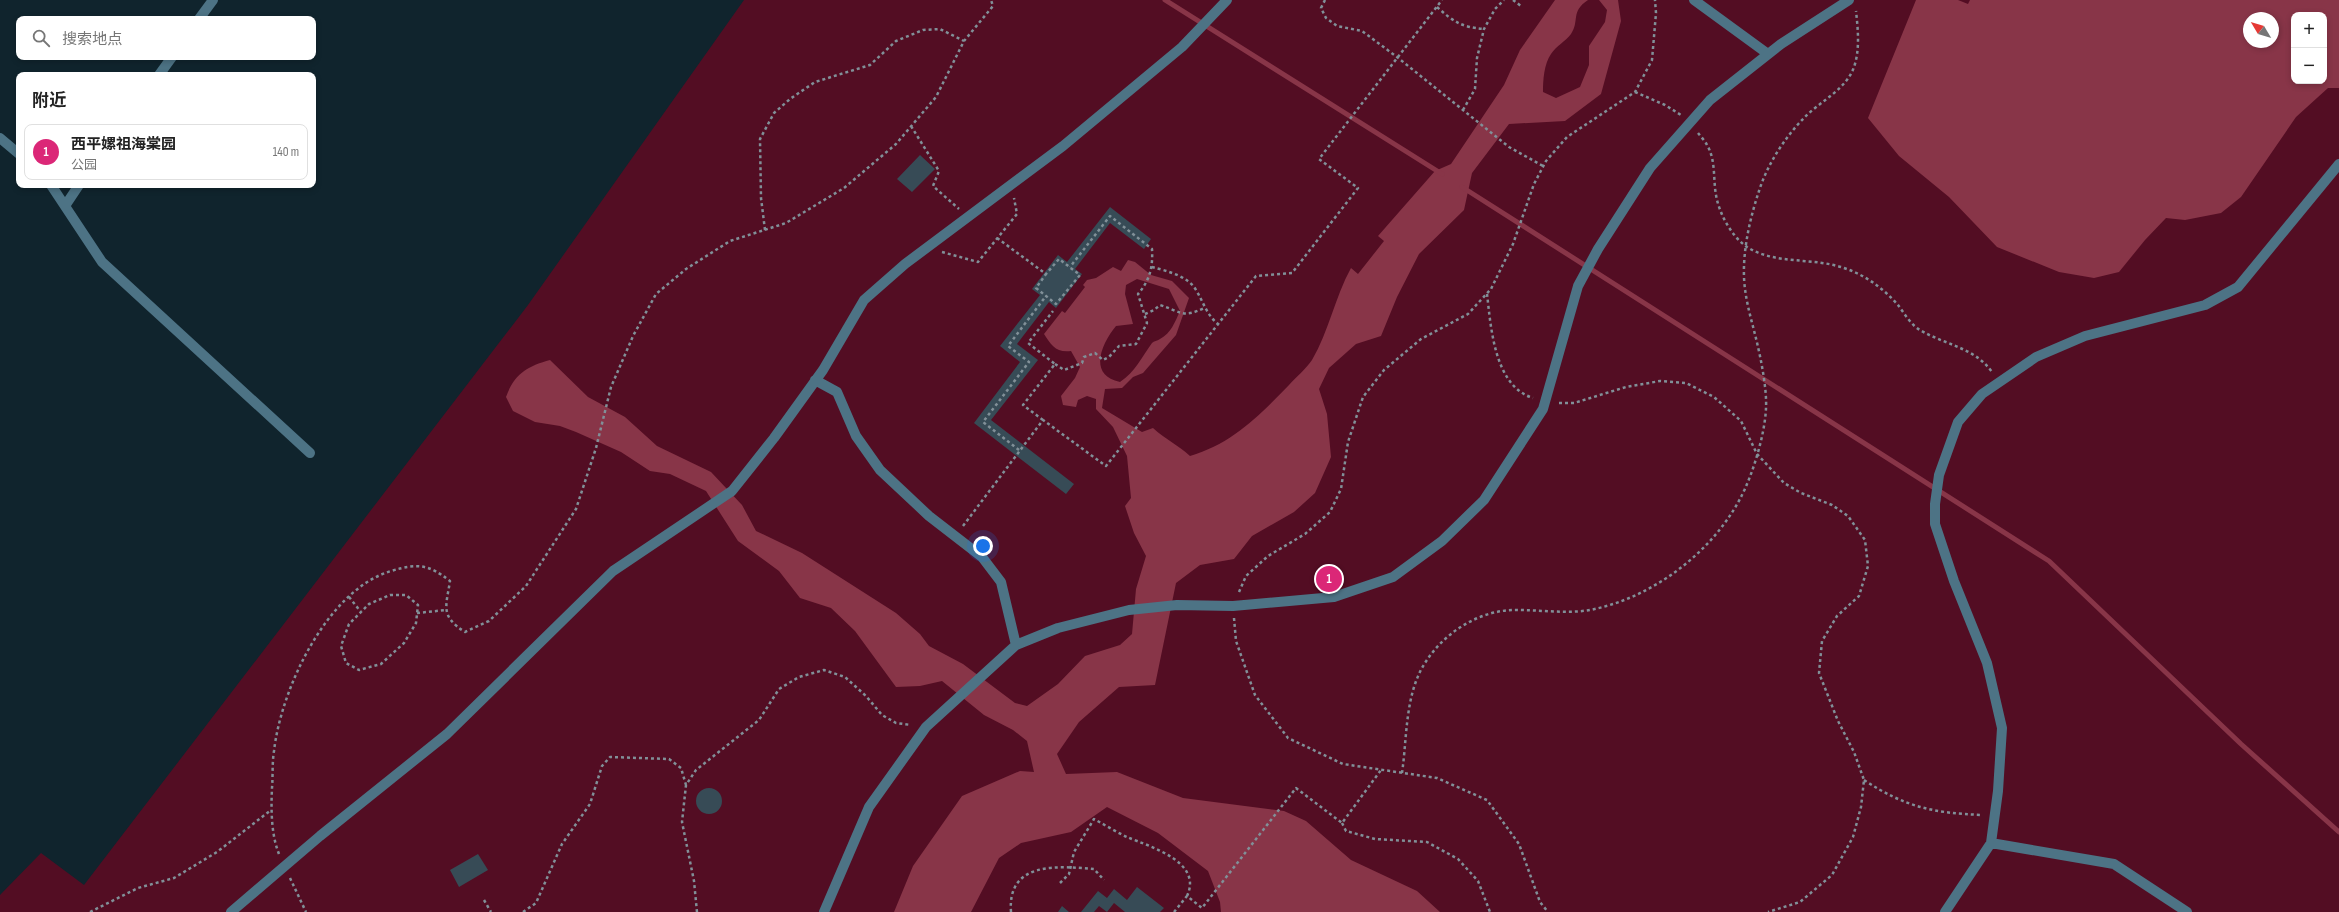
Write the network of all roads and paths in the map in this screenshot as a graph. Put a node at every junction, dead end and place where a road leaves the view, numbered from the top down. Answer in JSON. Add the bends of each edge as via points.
{"nodes":[{"id":1,"x":213,"y":0,"type":"edge"},
{"id":2,"x":991,"y":0,"type":"edge"},
{"id":3,"x":1227,"y":0,"type":"edge"},
{"id":4,"x":1325,"y":0,"type":"edge"},
{"id":5,"x":1442,"y":0,"type":"edge"},
{"id":6,"x":1504,"y":0,"type":"edge"},
{"id":7,"x":1513,"y":0,"type":"edge"},
{"id":8,"x":1655,"y":0,"type":"edge"},
{"id":9,"x":1694,"y":0,"type":"edge"},
{"id":10,"x":1852,"y":4,"type":"edge"},
{"id":11,"x":1521,"y":6,"type":"dead end"},
{"id":12,"x":1437,"y":7,"type":"junction"},
{"id":13,"x":201,"y":16,"type":"edge"},
{"id":14,"x":1484,"y":29,"type":"junction"},
{"id":15,"x":964,"y":41,"type":"junction"},
{"id":16,"x":1768,"y":54,"type":"junction"},
{"id":17,"x":1397,"y":57,"type":"junction"},
{"id":18,"x":170,"y":60,"type":"edge"},
{"id":19,"x":161,"y":72,"type":"edge"},
{"id":20,"x":1635,"y":92,"type":"junction"},
{"id":21,"x":1463,"y":110,"type":"junction"},
{"id":22,"x":1691,"y":123,"type":"junction"},
{"id":23,"x":911,"y":126,"type":"junction"},
{"id":24,"x":0,"y":138,"type":"edge"},
{"id":25,"x":16,"y":151,"type":"edge"},
{"id":26,"x":2339,"y":164,"type":"edge"},
{"id":27,"x":1543,"y":166,"type":"junction"},
{"id":28,"x":1012,"y":184,"type":"junction"},
{"id":29,"x":53,"y":188,"type":"edge"},
{"id":30,"x":77,"y":188,"type":"edge"},
{"id":31,"x":64,"y":206,"type":"junction"},
{"id":32,"x":968,"y":217,"type":"junction"},
{"id":33,"x":765,"y":230,"type":"junction"},
{"id":34,"x":997,"y":238,"type":"junction"},
{"id":35,"x":1513,"y":244,"type":"dead end"},
{"id":36,"x":1746,"y":246,"type":"junction"},
{"id":37,"x":926,"y":248,"type":"junction"},
{"id":38,"x":1070,"y":267,"type":"junction"},
{"id":39,"x":1152,"y":267,"type":"junction"},
{"id":40,"x":1046,"y":274,"type":"junction"},
{"id":41,"x":1487,"y":294,"type":"dead end"},
{"id":42,"x":1046,"y":296,"type":"junction"},
{"id":43,"x":1204,"y":308,"type":"junction"},
{"id":44,"x":1053,"y":311,"type":"dead end"},
{"id":45,"x":1145,"y":314,"type":"junction"},
{"id":46,"x":1218,"y":324,"type":"junction"},
{"id":47,"x":1055,"y":364,"type":"junction"},
{"id":48,"x":815,"y":380,"type":"junction"},
{"id":49,"x":1999,"y":382,"type":"junction"},
{"id":50,"x":1545,"y":402,"type":"junction"},
{"id":51,"x":1042,"y":420,"type":"junction"},
{"id":52,"x":1019,"y":450,"type":"junction"},
{"id":53,"x":310,"y":452,"type":"dead end"},
{"id":54,"x":1757,"y":454,"type":"junction"},
{"id":55,"x":955,"y":536,"type":"junction"},
{"id":56,"x":349,"y":597,"type":"junction"},
{"id":57,"x":446,"y":610,"type":"junction"},
{"id":58,"x":361,"y":612,"type":"junction"},
{"id":59,"x":417,"y":613,"type":"junction"},
{"id":60,"x":1016,"y":645,"type":"junction"},
{"id":61,"x":926,"y":728,"type":"junction"},
{"id":62,"x":1381,"y":770,"type":"dead end"},
{"id":63,"x":1402,"y":773,"type":"dead end"},
{"id":64,"x":1864,"y":780,"type":"junction"},
{"id":65,"x":686,"y":785,"type":"junction"},
{"id":66,"x":271,"y":809,"type":"junction"},
{"id":67,"x":1995,"y":815,"type":"junction"},
{"id":68,"x":1342,"y":823,"type":"junction"},
{"id":69,"x":1991,"y":843,"type":"junction"},
{"id":70,"x":284,"y":867,"type":"junction"},
{"id":71,"x":1069,"y":867,"type":"junction"},
{"id":72,"x":1104,"y":880,"type":"dead end"},
{"id":73,"x":1060,"y":883,"type":"dead end"},
{"id":74,"x":1187,"y":896,"type":"junction"},
{"id":75,"x":484,"y":900,"type":"dead end"},
{"id":76,"x":90,"y":912,"type":"edge"},
{"id":77,"x":231,"y":912,"type":"edge"},
{"id":78,"x":306,"y":912,"type":"edge"},
{"id":79,"x":491,"y":912,"type":"edge"},
{"id":80,"x":523,"y":912,"type":"edge"},
{"id":81,"x":697,"y":912,"type":"edge"},
{"id":82,"x":824,"y":912,"type":"edge"},
{"id":83,"x":1010,"y":912,"type":"edge"},
{"id":84,"x":1174,"y":912,"type":"edge"},
{"id":85,"x":1490,"y":912,"type":"edge"},
{"id":86,"x":1768,"y":912,"type":"edge"},
{"id":87,"x":1944,"y":912,"type":"edge"},
{"id":88,"x":2187,"y":912,"type":"edge"}],
"edges":[{"from":1,"to":13,"type":"street"},
{"from":2,"to":15,"type":"path","via":[[993,6]]},
{"from":3,"to":28,"type":"street","via":[[1182,47],[1063,146]]},
{"from":4,"to":17,"type":"path","via":[[1321,8],[1326,18],[1337,26],[1362,31]]},
{"from":5,"to":12,"type":"path"},
{"from":6,"to":14,"type":"path","via":[[1495,9]]},
{"from":7,"to":11,"type":"path"},
{"from":8,"to":20,"type":"path","via":[[1652,60]]},
{"from":9,"to":16,"type":"street"},
{"from":10,"to":16,"type":"street"},
{"from":10,"to":36,"type":"path","via":[[1858,46],[1854,69],[1837,91],[1804,117],[1775,156],[1759,190]]},
{"from":12,"to":14,"type":"path","via":[[1455,23]]},
{"from":12,"to":17,"type":"path"},
{"from":14,"to":21,"type":"path","via":[[1477,58],[1475,89]]},
{"from":15,"to":23,"type":"path","via":[[936,97]]},
{"from":15,"to":33,"type":"path","via":[[940,29],[923,30],[896,41],[870,65],[815,82],[774,113],[760,138],[761,198]]},
{"from":16,"to":22,"type":"street","via":[[1710,100]]},
{"from":17,"to":21,"type":"path"},
{"from":17,"to":46,"type":"path","via":[[1319,159],[1358,188],[1292,273],[1256,276]]},
{"from":18,"to":19,"type":"street"},
{"from":20,"to":22,"type":"path","via":[[1665,104]]},
{"from":20,"to":27,"type":"path","via":[[1567,137]]},
{"from":21,"to":27,"type":"path","via":[[1503,142]]},
{"from":22,"to":36,"type":"path","via":[[1708,145],[1714,165],[1716,197],[1729,228]]},
{"from":22,"to":50,"type":"street","via":[[1650,168],[1598,249],[1578,286]]},
{"from":23,"to":32,"type":"path","via":[[939,171],[933,186]]},
{"from":23,"to":33,"type":"path","via":[[896,144],[844,188],[786,223]]},
{"from":24,"to":25,"type":"street"},
{"from":26,"to":49,"type":"street","via":[[2238,287],[2205,305],[2085,336],[2036,357]]},
{"from":27,"to":35,"type":"path"},
{"from":28,"to":32,"type":"street"},
{"from":28,"to":34,"type":"path","via":[[1017,214]]},
{"from":29,"to":31,"type":"street"},
{"from":30,"to":31,"type":"street"},
{"from":31,"to":53,"type":"street","via":[[102,262]]},
{"from":32,"to":37,"type":"street"},
{"from":33,"to":57,"type":"path","via":[[730,241],[686,269],[656,294],[633,336],[606,400],[596,448],[576,509],[526,586],[489,621],[464,632],[451,623]]},
{"from":34,"to":37,"type":"path","via":[[978,262]]},
{"from":34,"to":40,"type":"path"},
{"from":36,"to":49,"type":"path","via":[[1760,254],[1818,261],[1844,268],[1874,282],[1896,302],[1918,329],[1969,350],[1987,365]]},
{"from":36,"to":54,"type":"path","via":[[1744,277],[1748,309],[1760,355],[1766,408]]},
{"from":37,"to":48,"type":"street","via":[[864,300]]},
{"from":38,"to":39,"type":"path","via":[[1110,216],[1152,249]]},
{"from":38,"to":40,"type":"path","via":[[1059,259]]},
{"from":38,"to":42,"type":"path","via":[[1080,275],[1056,304]]},
{"from":39,"to":43,"type":"path","via":[[1173,272],[1196,289]]},
{"from":39,"to":45,"type":"path","via":[[1146,284],[1138,294]]},
{"from":40,"to":42,"type":"path","via":[[1036,288]]},
{"from":41,"to":50,"type":"path","via":[[1496,354],[1508,379],[1525,396]]},
{"from":42,"to":52,"type":"path","via":[[1008,346],[1029,362],[983,422]]},
{"from":43,"to":45,"type":"path","via":[[1192,314],[1174,313],[1160,305]]},
{"from":43,"to":46,"type":"path","via":[[1210,318]]},
{"from":44,"to":47,"type":"path","via":[[1028,343]]},
{"from":45,"to":47,"type":"path","via":[[1147,323],[1136,344],[1118,346],[1103,360],[1095,353],[1084,358],[1078,366],[1064,370]]},
{"from":46,"to":51,"type":"path","via":[[1106,466]]},
{"from":47,"to":51,"type":"path","via":[[1023,405]]},
{"from":48,"to":55,"type":"street","via":[[836,392],[856,436],[880,470],[929,516]]},
{"from":48,"to":70,"type":"street","via":[[732,491],[613,571],[447,734]]},
{"from":49,"to":67,"type":"street","via":[[1982,394],[1958,422],[1939,475],[1935,504],[1935,524],[1954,581],[1987,663],[2002,728]]},
{"from":50,"to":54,"type":"path","via":[[1574,403],[1626,387],[1660,381],[1686,383],[1714,397],[1741,421]]},
{"from":50,"to":60,"type":"street","via":[[1543,409],[1484,500],[1442,542],[1393,577],[1334,597],[1233,606],[1177,605],[1129,610],[1058,628]]},
{"from":51,"to":52,"type":"path"},
{"from":52,"to":55,"type":"path"},
{"from":54,"to":63,"type":"path","via":[[1741,497],[1718,534],[1669,577],[1622,601],[1588,610],[1555,612],[1516,609],[1481,615],[1461,626],[1437,647],[1422,669],[1411,697]]},
{"from":54,"to":64,"type":"path","via":[[1784,483],[1801,493],[1832,505],[1848,516],[1865,540],[1868,566],[1859,596],[1837,616],[1822,641],[1819,673]]},
{"from":55,"to":60,"type":"street","via":[[982,557],[1001,582]]},
{"from":56,"to":57,"type":"path","via":[[375,576],[410,565],[434,568],[450,581]]},
{"from":56,"to":58,"type":"path"},
{"from":56,"to":66,"type":"path","via":[[313,641],[288,696],[274,750]]},
{"from":57,"to":59,"type":"path"},
{"from":58,"to":59,"type":"path","via":[[368,604],[390,595],[406,595],[418,605]]},
{"from":58,"to":59,"type":"path","via":[[348,624],[341,646],[346,663],[359,670],[381,664],[404,644],[416,623]]},
{"from":60,"to":61,"type":"street"},
{"from":61,"to":65,"type":"path","via":[[896,723],[882,716],[866,696],[845,677],[824,670],[799,677],[779,689],[758,720],[696,770]]},
{"from":61,"to":82,"type":"street","via":[[868,808]]},
{"from":62,"to":68,"type":"path"},
{"from":64,"to":67,"type":"path","via":[[1888,796],[1922,808],[1944,813]]},
{"from":64,"to":86,"type":"path","via":[[1861,807],[1853,837],[1832,875],[1800,902]]},
{"from":65,"to":80,"type":"path","via":[[681,768],[669,759],[610,757],[602,766],[590,804],[562,844],[536,903]]},
{"from":65,"to":81,"type":"path","via":[[682,822],[694,881]]},
{"from":66,"to":70,"type":"path","via":[[277,849]]},
{"from":66,"to":76,"type":"path","via":[[217,852],[174,878],[138,888]]},
{"from":67,"to":69,"type":"street"},
{"from":68,"to":74,"type":"path","via":[[1296,788],[1202,908]]},
{"from":68,"to":85,"type":"path","via":[[1346,830],[1375,839],[1427,842],[1458,859],[1478,881]]},
{"from":69,"to":87,"type":"street"},
{"from":69,"to":88,"type":"street","via":[[2114,864]]},
{"from":70,"to":77,"type":"street"},
{"from":70,"to":78,"type":"path"},
{"from":71,"to":72,"type":"path","via":[[1094,869]]},
{"from":71,"to":73,"type":"path","via":[[1069,874]]},
{"from":71,"to":74,"type":"path","via":[[1074,852],[1094,819],[1125,836],[1158,849],[1179,863],[1190,877],[1192,886]]},
{"from":71,"to":83,"type":"path","via":[[1046,868],[1025,874],[1013,887]]},
{"from":74,"to":84,"type":"path"},
{"from":75,"to":79,"type":"path"}]}
